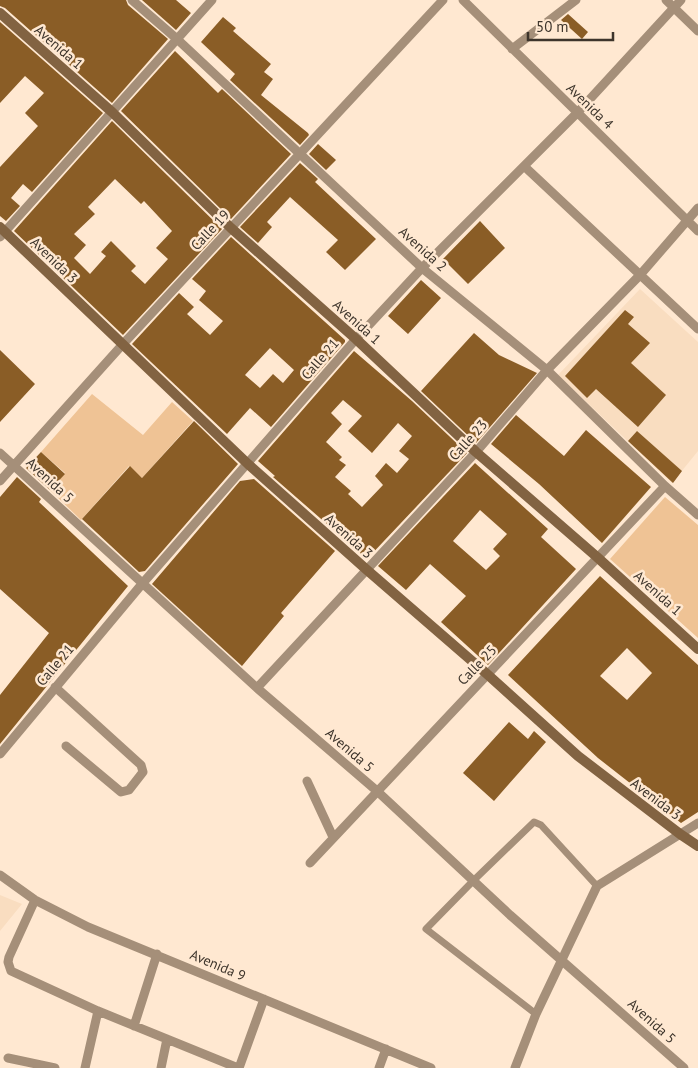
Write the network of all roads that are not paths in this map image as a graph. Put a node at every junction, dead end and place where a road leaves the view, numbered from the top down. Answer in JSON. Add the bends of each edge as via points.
{"nodes":[{"id":1,"x":132,"y":0,"type":"edge"},
{"id":2,"x":212,"y":0,"type":"edge"},
{"id":3,"x":443,"y":0,"type":"edge"},
{"id":4,"x":463,"y":0,"type":"edge"},
{"id":5,"x":576,"y":0,"type":"edge"},
{"id":6,"x":666,"y":0,"type":"edge"},
{"id":7,"x":681,"y":0,"type":"edge"},
{"id":8,"x":674,"y":7,"type":"junction"},
{"id":9,"x":0,"y":13,"type":"edge"},
{"id":10,"x":698,"y":31,"type":"edge"},
{"id":11,"x":177,"y":39,"type":"junction"},
{"id":12,"x":512,"y":49,"type":"junction"},
{"id":13,"x":112,"y":112,"type":"junction"},
{"id":14,"x":578,"y":112,"type":"junction"},
{"id":15,"x":300,"y":153,"type":"junction"},
{"id":16,"x":525,"y":167,"type":"junction"},
{"id":17,"x":698,"y":208,"type":"edge"},
{"id":18,"x":687,"y":220,"type":"junction"},
{"id":19,"x":231,"y":228,"type":"junction"},
{"id":20,"x":698,"y":230,"type":"edge"},
{"id":21,"x":2,"y":232,"type":"edge"},
{"id":22,"x":422,"y":268,"type":"junction"},
{"id":23,"x":640,"y":275,"type":"junction"},
{"id":24,"x":698,"y":329,"type":"edge"},
{"id":25,"x":356,"y":339,"type":"junction"},
{"id":26,"x":123,"y":344,"type":"junction"},
{"id":27,"x":547,"y":370,"type":"junction"},
{"id":28,"x":476,"y":452,"type":"junction"},
{"id":29,"x":0,"y":453,"type":"edge"},
{"id":30,"x":248,"y":464,"type":"junction"},
{"id":31,"x":13,"y":465,"type":"junction"},
{"id":32,"x":0,"y":481,"type":"edge"},
{"id":33,"x":665,"y":486,"type":"junction"},
{"id":34,"x":698,"y":515,"type":"edge"},
{"id":35,"x":597,"y":557,"type":"junction"},
{"id":36,"x":367,"y":570,"type":"junction"},
{"id":37,"x":142,"y":584,"type":"junction"},
{"id":38,"x":698,"y":649,"type":"edge"},
{"id":39,"x":487,"y":674,"type":"junction"},
{"id":40,"x":55,"y":687,"type":"junction"},
{"id":41,"x":257,"y":688,"type":"junction"},
{"id":42,"x":66,"y":746,"type":"dead end"},
{"id":43,"x":0,"y":754,"type":"edge"},
{"id":44,"x":307,"y":781,"type":"dead end"},
{"id":45,"x":377,"y":791,"type":"junction"},
{"id":46,"x":698,"y":823,"type":"edge"},
{"id":47,"x":680,"y":834,"type":"junction"},
{"id":48,"x":333,"y":837,"type":"junction"},
{"id":49,"x":698,"y":846,"type":"edge"},
{"id":50,"x":310,"y":863,"type":"dead end"},
{"id":51,"x":0,"y":876,"type":"edge"},
{"id":52,"x":473,"y":881,"type":"junction"},
{"id":53,"x":597,"y":886,"type":"junction"},
{"id":54,"x":34,"y":900,"type":"junction"},
{"id":55,"x":158,"y":954,"type":"junction"},
{"id":56,"x":561,"y":959,"type":"junction"},
{"id":57,"x":264,"y":999,"type":"junction"},
{"id":58,"x":98,"y":1011,"type":"junction"},
{"id":59,"x":536,"y":1014,"type":"junction"},
{"id":60,"x":134,"y":1026,"type":"junction"},
{"id":61,"x":167,"y":1039,"type":"junction"},
{"id":62,"x":386,"y":1049,"type":"junction"},
{"id":63,"x":8,"y":1058,"type":"dead end"},
{"id":64,"x":55,"y":1068,"type":"edge"},
{"id":65,"x":85,"y":1068,"type":"edge"},
{"id":66,"x":161,"y":1068,"type":"edge"},
{"id":67,"x":238,"y":1068,"type":"edge"},
{"id":68,"x":379,"y":1068,"type":"edge"},
{"id":69,"x":431,"y":1068,"type":"edge"},
{"id":70,"x":515,"y":1068,"type":"edge"},
{"id":71,"x":684,"y":1068,"type":"edge"}],
"edges":[{"from":1,"to":11,"type":"street","name":"Avenida 2"},
{"from":2,"to":11,"type":"street"},
{"from":3,"to":15,"type":"street","name":"Calle 19"},
{"from":4,"to":12,"type":"street","name":"Avenida 4"},
{"from":5,"to":12,"type":"street"},
{"from":6,"to":8,"type":"street"},
{"from":7,"to":8,"type":"street","name":"Calle 21"},
{"from":8,"to":10,"type":"street"},
{"from":8,"to":14,"type":"street","name":"Calle 21"},
{"from":9,"to":13,"type":"main road","name":"Avenida 1"},
{"from":11,"to":13,"type":"street"},
{"from":11,"to":15,"type":"street","name":"Avenida 2"},
{"from":12,"to":14,"type":"street","name":"Avenida 4"},
{"from":13,"to":19,"type":"main road","name":"Avenida 1"},
{"from":13,"to":21,"type":"street"},
{"from":14,"to":16,"type":"street","name":"Calle 21"},
{"from":14,"to":18,"type":"street","name":"Avenida 4"},
{"from":15,"to":19,"type":"street","name":"Calle 19"},
{"from":15,"to":22,"type":"street","name":"Avenida 2"},
{"from":16,"to":22,"type":"street","name":"Calle 21"},
{"from":16,"to":23,"type":"street"},
{"from":17,"to":18,"type":"street","name":"Calle 23"},
{"from":18,"to":20,"type":"street","name":"Avenida 4"},
{"from":18,"to":23,"type":"street","name":"Calle 23"},
{"from":19,"to":25,"type":"main road","name":"Avenida 1"},
{"from":19,"to":26,"type":"street","name":"Calle 19"},
{"from":21,"to":26,"type":"main road","name":"Avenida 3"},
{"from":22,"to":25,"type":"street","name":"Calle 21"},
{"from":22,"to":27,"type":"street","name":"Avenida 2"},
{"from":23,"to":24,"type":"street"},
{"from":23,"to":27,"type":"street","name":"Calle 23"},
{"from":25,"to":28,"type":"main road","name":"Avenida 1"},
{"from":25,"to":30,"type":"street","name":"Calle 21"},
{"from":26,"to":30,"type":"main road","name":"Avenida 3"},
{"from":26,"to":31,"type":"street","name":"Calle 19"},
{"from":27,"to":28,"type":"street","name":"Calle 23"},
{"from":27,"to":33,"type":"street","name":"Avenida 2"},
{"from":28,"to":35,"type":"main road","name":"Avenida 1"},
{"from":28,"to":36,"type":"street","name":"Calle 23"},
{"from":29,"to":31,"type":"street","name":"Avenida 5"},
{"from":30,"to":36,"type":"main road","name":"Avenida 3"},
{"from":30,"to":37,"type":"street","name":"Calle 21"},
{"from":31,"to":32,"type":"street","name":"Calle 19"},
{"from":31,"to":37,"type":"street","name":"Avenida 5"},
{"from":33,"to":34,"type":"street","name":"Avenida 2"},
{"from":33,"to":35,"type":"street","name":"Calle 25"},
{"from":35,"to":38,"type":"main road","name":"Avenida 1"},
{"from":35,"to":39,"type":"street","name":"Calle 25"},
{"from":36,"to":39,"type":"main road","name":"Avenida 3"},
{"from":36,"to":41,"type":"street","name":"Calle 23"},
{"from":37,"to":40,"type":"street","name":"Calle 21"},
{"from":37,"to":41,"type":"street","name":"Avenida 5"},
{"from":39,"to":45,"type":"street","name":"Calle 25"},
{"from":39,"to":47,"type":"main road","name":"Avenida 3","via":[[578,756]]},
{"from":40,"to":42,"type":"street","via":[[141,764],[143,772],[129,790],[121,792]]},
{"from":40,"to":43,"type":"street","name":"Calle 21"},
{"from":41,"to":45,"type":"street","name":"Avenida 5"},
{"from":44,"to":48,"type":"street"},
{"from":45,"to":48,"type":"street","name":"Calle 25"},
{"from":45,"to":52,"type":"street","name":"Avenida 5"},
{"from":46,"to":47,"type":"street"},
{"from":47,"to":49,"type":"main road","name":"Avenida 3"},
{"from":47,"to":53,"type":"street"},
{"from":48,"to":50,"type":"street","name":"Calle 25"},
{"from":51,"to":54,"type":"street","name":"Avenida 9"},
{"from":52,"to":53,"type":"street","via":[[534,822],[542,825]]},
{"from":52,"to":56,"type":"street","name":"Avenida 5"},
{"from":52,"to":59,"type":"street","via":[[426,929]]},
{"from":53,"to":56,"type":"street"},
{"from":54,"to":55,"type":"street","name":"Avenida 9","via":[[88,927]]},
{"from":54,"to":58,"type":"street","via":[[9,957],[10,969]]},
{"from":55,"to":57,"type":"street","name":"Avenida 9"},
{"from":55,"to":60,"type":"street"},
{"from":56,"to":59,"type":"street"},
{"from":56,"to":71,"type":"street","name":"Avenida 5"},
{"from":57,"to":62,"type":"street","name":"Avenida 9"},
{"from":57,"to":67,"type":"street"},
{"from":58,"to":60,"type":"street"},
{"from":58,"to":65,"type":"street"},
{"from":59,"to":70,"type":"street"},
{"from":60,"to":61,"type":"street"},
{"from":61,"to":66,"type":"street"},
{"from":61,"to":67,"type":"street"},
{"from":62,"to":68,"type":"street"},
{"from":62,"to":69,"type":"street","name":"Avenida 9"},
{"from":63,"to":64,"type":"street"}]}
